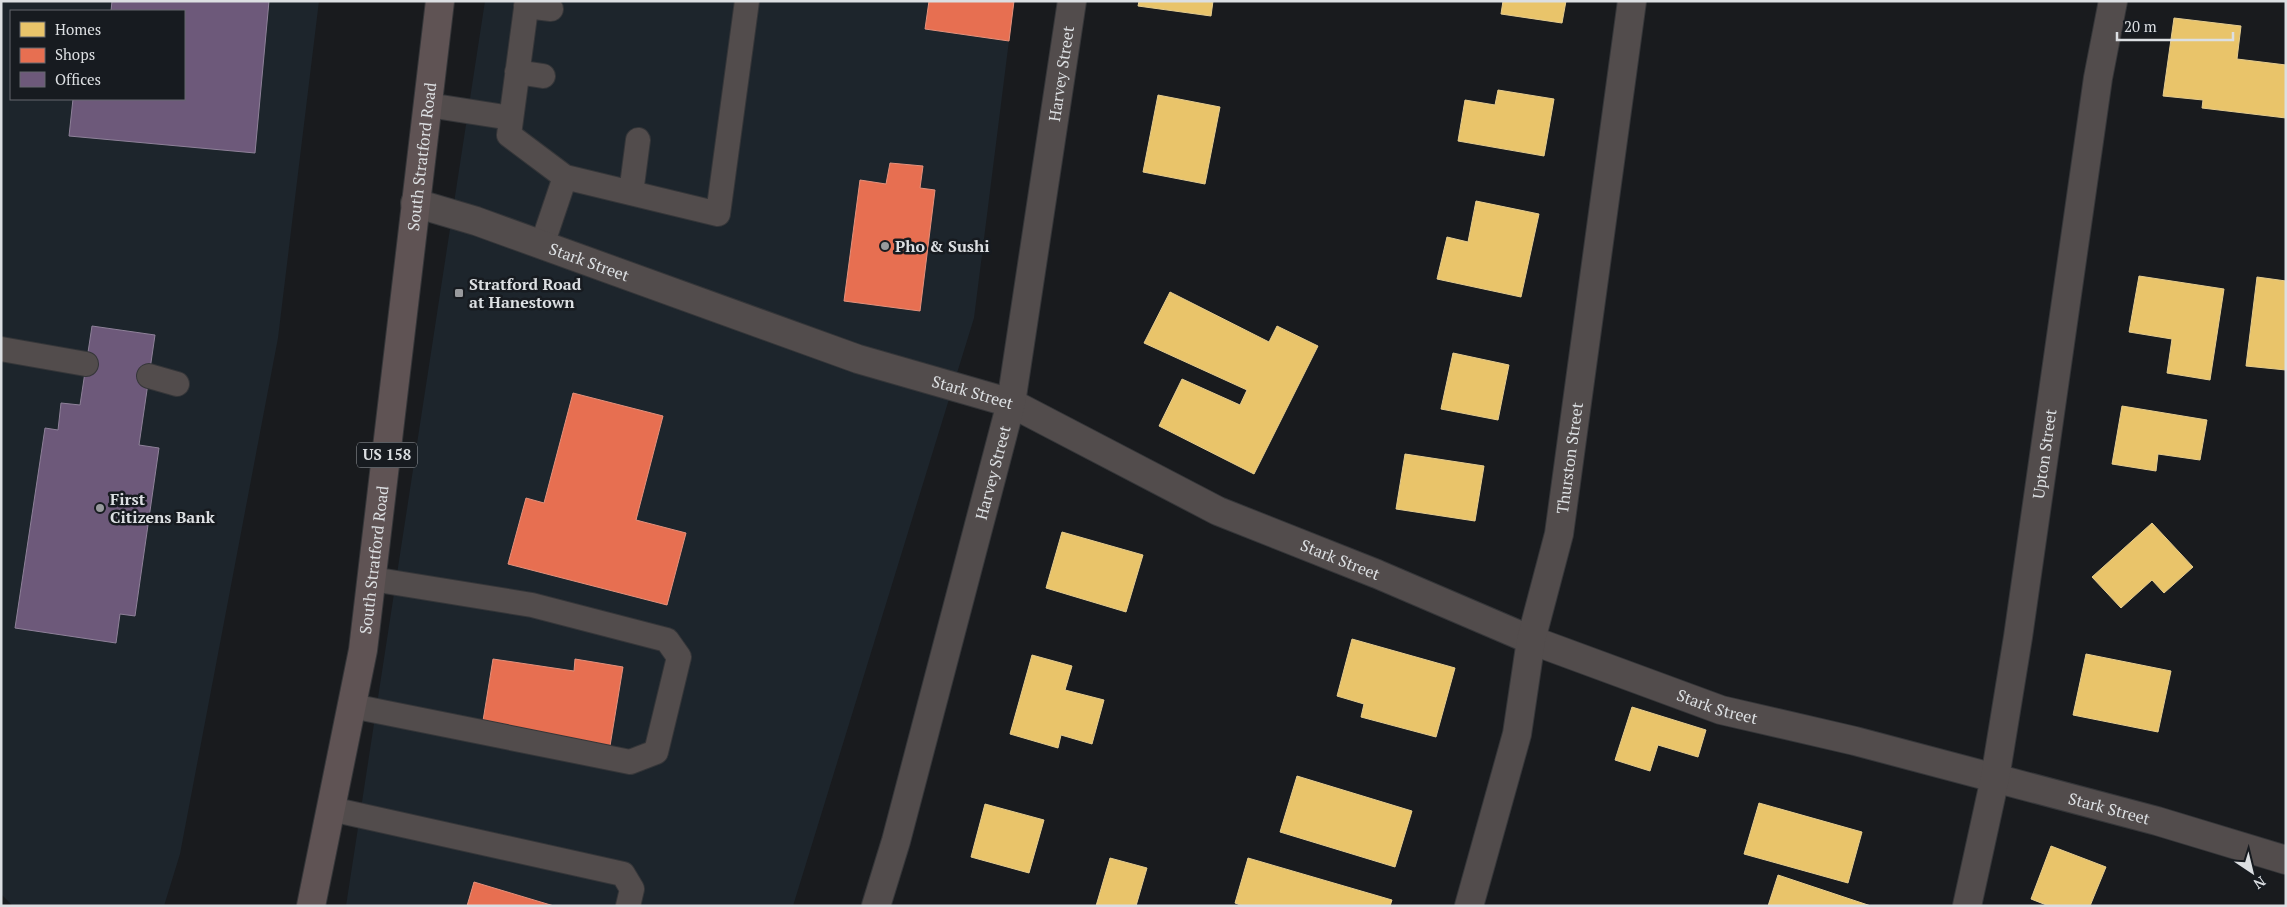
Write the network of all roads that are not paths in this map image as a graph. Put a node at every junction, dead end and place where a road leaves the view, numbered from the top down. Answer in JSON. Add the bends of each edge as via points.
{"nodes":[{"id":1,"x":440,"y":1,"type":"edge"},
{"id":2,"x":746,"y":1,"type":"edge"},
{"id":3,"x":1072,"y":1,"type":"edge"},
{"id":4,"x":1632,"y":1,"type":"edge"},
{"id":5,"x":2113,"y":1,"type":"edge"},
{"id":6,"x":526,"y":4,"type":"edge"},
{"id":7,"x":552,"y":9,"type":"dead end"},
{"id":8,"x":517,"y":72,"type":"junction"},
{"id":9,"x":543,"y":76,"type":"dead end"},
{"id":10,"x":428,"y":105,"type":"junction"},
{"id":11,"x":511,"y":118,"type":"junction"},
{"id":12,"x":638,"y":140,"type":"dead end"},
{"id":13,"x":565,"y":177,"type":"junction"},
{"id":14,"x":631,"y":193,"type":"junction"},
{"id":15,"x":415,"y":203,"type":"junction"},
{"id":16,"x":542,"y":245,"type":"junction"},
{"id":17,"x":1,"y":349,"type":"edge"},
{"id":18,"x":86,"y":364,"type":"dead end"},
{"id":19,"x":149,"y":376,"type":"dead end"},
{"id":20,"x":177,"y":384,"type":"dead end"},
{"id":21,"x":1011,"y":403,"type":"junction"},
{"id":22,"x":372,"y":579,"type":"junction"},
{"id":23,"x":1531,"y":640,"type":"junction"},
{"id":24,"x":352,"y":706,"type":"junction"},
{"id":25,"x":1995,"y":778,"type":"junction"},
{"id":26,"x":331,"y":809,"type":"junction"},
{"id":27,"x":2286,"y":860,"type":"edge"},
{"id":28,"x":311,"y":906,"type":"edge"},
{"id":29,"x":628,"y":906,"type":"edge"},
{"id":30,"x":876,"y":906,"type":"edge"},
{"id":31,"x":1469,"y":906,"type":"edge"},
{"id":32,"x":1967,"y":906,"type":"edge"}],
"edges":[{"from":1,"to":10,"type":"main road","name":"South Stratford Road","number":"US 158"},
{"from":2,"to":14,"type":"lane","via":[[718,214]]},
{"from":3,"to":21,"type":"street","name":"Harvey Street"},
{"from":4,"to":23,"type":"street","name":"Thurston Street","via":[[1559,534]]},
{"from":5,"to":25,"type":"street","name":"Upton Street","via":[[2096,88]]},
{"from":6,"to":7,"type":"lane"},
{"from":6,"to":8,"type":"lane"},
{"from":8,"to":9,"type":"lane"},
{"from":8,"to":11,"type":"lane"},
{"from":10,"to":11,"type":"lane"},
{"from":10,"to":15,"type":"main road","name":"South Stratford Road","number":"US 158"},
{"from":11,"to":13,"type":"lane","via":[[509,136]]},
{"from":12,"to":14,"type":"lane"},
{"from":13,"to":14,"type":"lane"},
{"from":13,"to":16,"type":"lane"},
{"from":15,"to":16,"type":"street","name":"Stark Street"},
{"from":15,"to":22,"type":"main road","name":"South Stratford Road","number":"US 158"},
{"from":16,"to":21,"type":"street","name":"Stark Street","via":[[858,359]]},
{"from":17,"to":18,"type":"lane"},
{"from":19,"to":20,"type":"lane"},
{"from":21,"to":23,"type":"street","name":"Stark Street","via":[[1218,511]]},
{"from":21,"to":30,"type":"street","name":"Harvey Street"},
{"from":22,"to":24,"type":"main road","name":"South Stratford Road","number":"US 158"},
{"from":22,"to":24,"type":"lane","via":[[532,605],[667,640],[679,657],[656,752],[630,762]]},
{"from":23,"to":25,"type":"street","name":"Stark Street","via":[[1722,710]]},
{"from":23,"to":31,"type":"street","name":"Thurston Street","via":[[1517,734]]},
{"from":24,"to":26,"type":"main road","name":"South Stratford Road","number":"US 158"},
{"from":25,"to":27,"type":"street","name":"Stark Street","via":[[2157,821]]},
{"from":25,"to":32,"type":"street","name":"Upton Street"},
{"from":26,"to":28,"type":"main road","name":"South Stratford Road","number":"US 158"},
{"from":26,"to":29,"type":"lane","via":[[623,874],[632,889]]}]}
